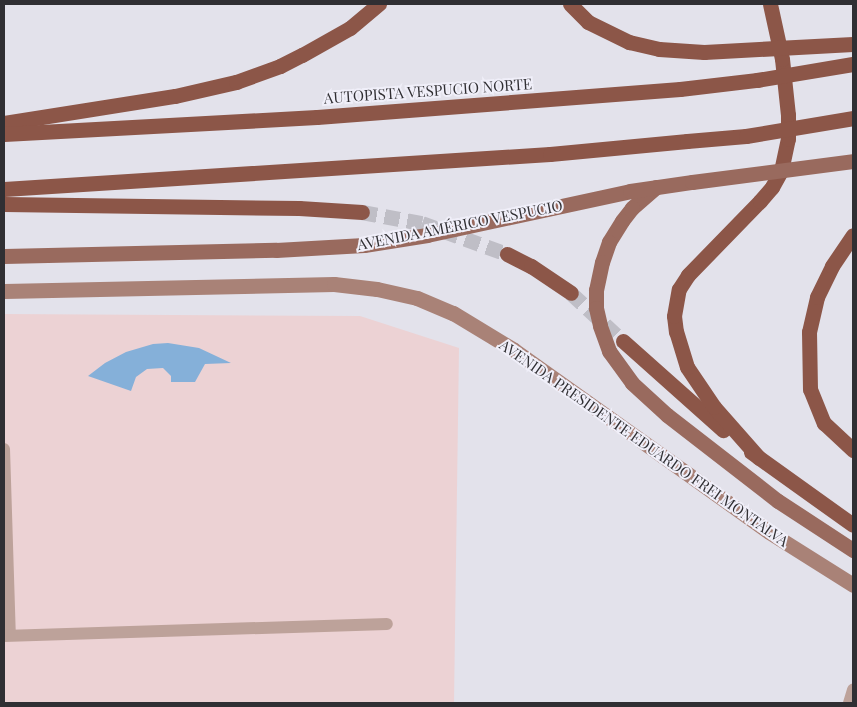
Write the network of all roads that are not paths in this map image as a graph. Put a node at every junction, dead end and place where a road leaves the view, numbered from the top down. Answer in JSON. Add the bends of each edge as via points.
{"nodes":[{"id":1,"x":379,"y":4,"type":"edge"},
{"id":2,"x":570,"y":4,"type":"edge"},
{"id":3,"x":770,"y":4,"type":"edge"},
{"id":4,"x":853,"y":44,"type":"edge"},
{"id":5,"x":853,"y":64,"type":"edge"},
{"id":6,"x":853,"y":118,"type":"edge"},
{"id":7,"x":4,"y":123,"type":"edge"},
{"id":8,"x":4,"y":134,"type":"edge"},
{"id":9,"x":853,"y":161,"type":"edge"},
{"id":10,"x":657,"y":187,"type":"junction"},
{"id":11,"x":4,"y":189,"type":"edge"},
{"id":12,"x":4,"y":204,"type":"edge"},
{"id":13,"x":362,"y":212,"type":"tunnel mouth"},
{"id":14,"x":853,"y":235,"type":"edge"},
{"id":15,"x":507,"y":254,"type":"tunnel mouth"},
{"id":16,"x":4,"y":256,"type":"edge"},
{"id":17,"x":4,"y":291,"type":"edge"},
{"id":18,"x":571,"y":293,"type":"tunnel mouth"},
{"id":19,"x":624,"y":341,"type":"tunnel mouth"},
{"id":20,"x":4,"y":449,"type":"edge"},
{"id":21,"x":853,"y":450,"type":"edge"},
{"id":22,"x":759,"y":458,"type":"junction"},
{"id":23,"x":853,"y":525,"type":"edge"},
{"id":24,"x":853,"y":550,"type":"edge"},
{"id":25,"x":853,"y":585,"type":"edge"},
{"id":26,"x":388,"y":624,"type":"dead end"},
{"id":27,"x":7,"y":635,"type":"edge"},
{"id":28,"x":853,"y":690,"type":"edge"},
{"id":29,"x":849,"y":703,"type":"edge"}],
"edges":[{"from":1,"to":7,"type":"highway","via":[[350,28],[326,42],[280,66],[243,79],[175,96]]},
{"from":2,"to":4,"type":"highway","bridge":true,"via":[[588,22],[629,42],[659,49],[704,52]]},
{"from":3,"to":22,"type":"highway","via":[[782,59],[788,116],[788,139],[781,171],[772,188],[688,275],[679,289],[674,316],[681,349],[691,374],[714,407]]},
{"from":5,"to":8,"type":"highway","name":"AUTOPISTA VESPUCIO NORTE","bridge":true,"via":[[680,89],[317,117]]},
{"from":6,"to":11,"type":"highway","bridge":true,"via":[[764,133],[550,154]]},
{"from":9,"to":10,"type":"main road","name":"AVENIDA AMÉRICO VESPUCIO","bridge":true},
{"from":10,"to":16,"type":"main road","name":"AVENIDA AMÉRICO VESPUCIO","via":[[427,235],[355,246]]},
{"from":10,"to":24,"type":"main road","via":[[622,221],[602,262],[596,308],[609,351],[644,396],[674,421],[778,501]]},
{"from":12,"to":13,"type":"highway","via":[[299,208]]},
{"from":14,"to":21,"type":"highway","bridge":true,"via":[[824,280],[815,306],[808,351],[810,389],[824,423]]},
{"from":15,"to":18,"type":"highway"},
{"from":17,"to":25,"type":"main road","name":"AVENIDA PRESIDENTE EDUARDO FREI MONTALVA","via":[[334,284],[398,293],[434,305],[514,350],[769,532]]},
{"from":19,"to":22,"type":"highway","via":[[695,406]]},
{"from":20,"to":27,"type":"lane"},
{"from":22,"to":23,"type":"highway"},
{"from":26,"to":27,"type":"lane"},
{"from":28,"to":29,"type":"lane"}]}
